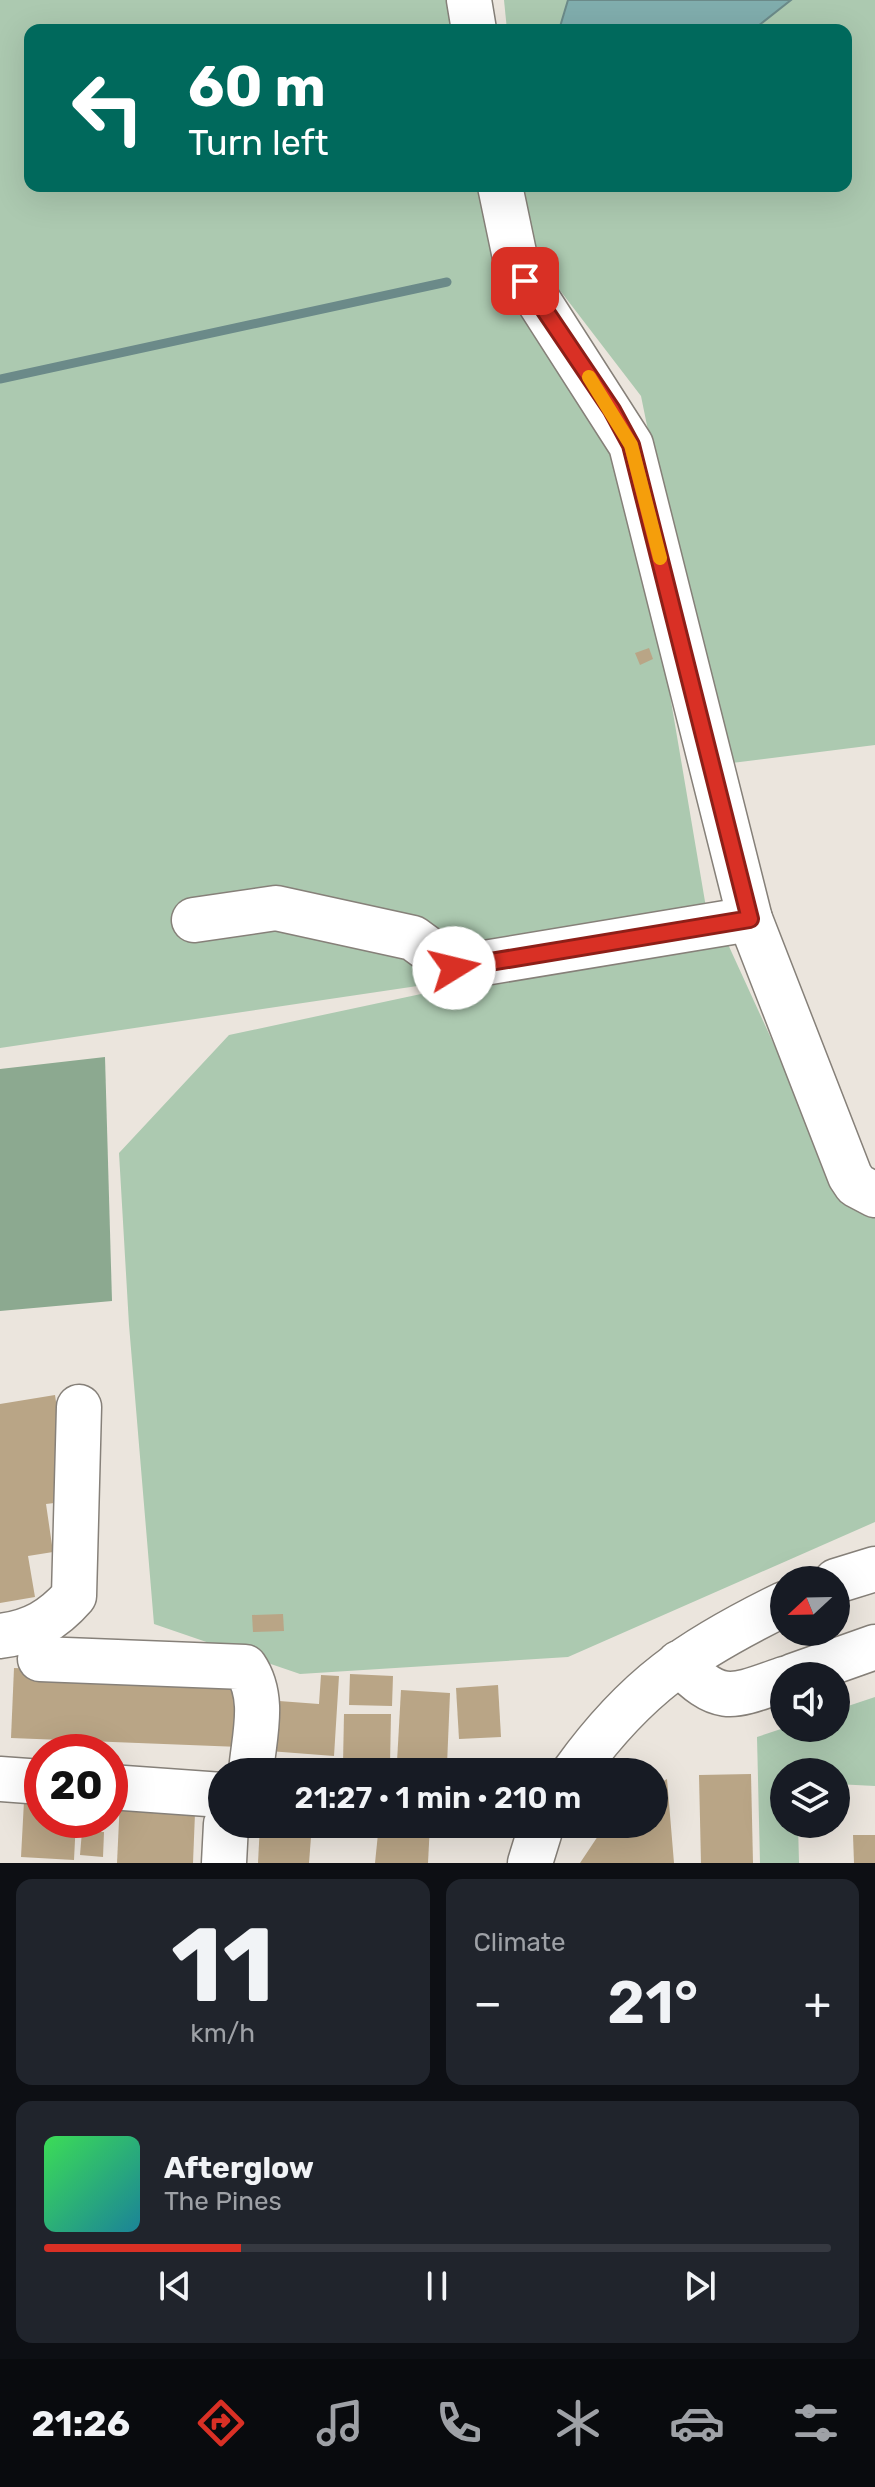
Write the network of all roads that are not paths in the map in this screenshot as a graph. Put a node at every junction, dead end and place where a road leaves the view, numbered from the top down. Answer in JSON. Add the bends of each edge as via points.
{"nodes":[{"id":1,"x":469,"y":0,"type":"edge"},
{"id":2,"x":473,"y":24,"type":"edge"},
{"id":3,"x":501,"y":192,"type":"edge"},
{"id":4,"x":750,"y":919,"type":"junction"},
{"id":5,"x":194,"y":920,"type":"dead end"},
{"id":6,"x":875,"y":1195,"type":"edge"},
{"id":7,"x":79,"y":1407,"type":"dead end"},
{"id":8,"x":875,"y":1569,"type":"edge"},
{"id":9,"x":850,"y":1577,"type":"edge"},
{"id":10,"x":770,"y":1611,"type":"edge"},
{"id":11,"x":0,"y":1636,"type":"edge"},
{"id":12,"x":875,"y":1647,"type":"edge"},
{"id":13,"x":40,"y":1659,"type":"dead end"},
{"id":14,"x":833,"y":1662,"type":"edge"},
{"id":15,"x":679,"y":1663,"type":"junction"},
{"id":16,"x":770,"y":1684,"type":"edge"},
{"id":17,"x":252,"y":1758,"type":"edge"},
{"id":18,"x":584,"y":1758,"type":"edge"},
{"id":19,"x":0,"y":1779,"type":"edge"},
{"id":20,"x":24,"y":1781,"type":"edge"},
{"id":21,"x":128,"y":1788,"type":"edge"},
{"id":22,"x":208,"y":1794,"type":"edge"},
{"id":23,"x":225,"y":1838,"type":"edge"},
{"id":24,"x":538,"y":1838,"type":"edge"},
{"id":25,"x":224,"y":1863,"type":"edge"},
{"id":26,"x":530,"y":1863,"type":"edge"}],
"edges":[{"from":1,"to":2,"type":"street"},
{"from":3,"to":4,"type":"street","via":[[517,267],[631,445]]},
{"from":4,"to":5,"type":"street","via":[[454,968],[413,938],[276,908]]},
{"from":4,"to":6,"type":"street","via":[[850,1176]]},
{"from":7,"to":11,"type":"street","via":[[74,1596],[38,1626]]},
{"from":8,"to":9,"type":"street"},
{"from":10,"to":15,"type":"street","via":[[702,1645]]},
{"from":12,"to":14,"type":"street"},
{"from":13,"to":17,"type":"street","via":[[245,1667],[258,1696]]},
{"from":15,"to":16,"type":"street","via":[[714,1693],[735,1695]]},
{"from":15,"to":18,"type":"street","via":[[606,1727]]},
{"from":19,"to":20,"type":"street"},
{"from":21,"to":22,"type":"street"},
{"from":23,"to":25,"type":"street"},
{"from":24,"to":26,"type":"street"}]}
